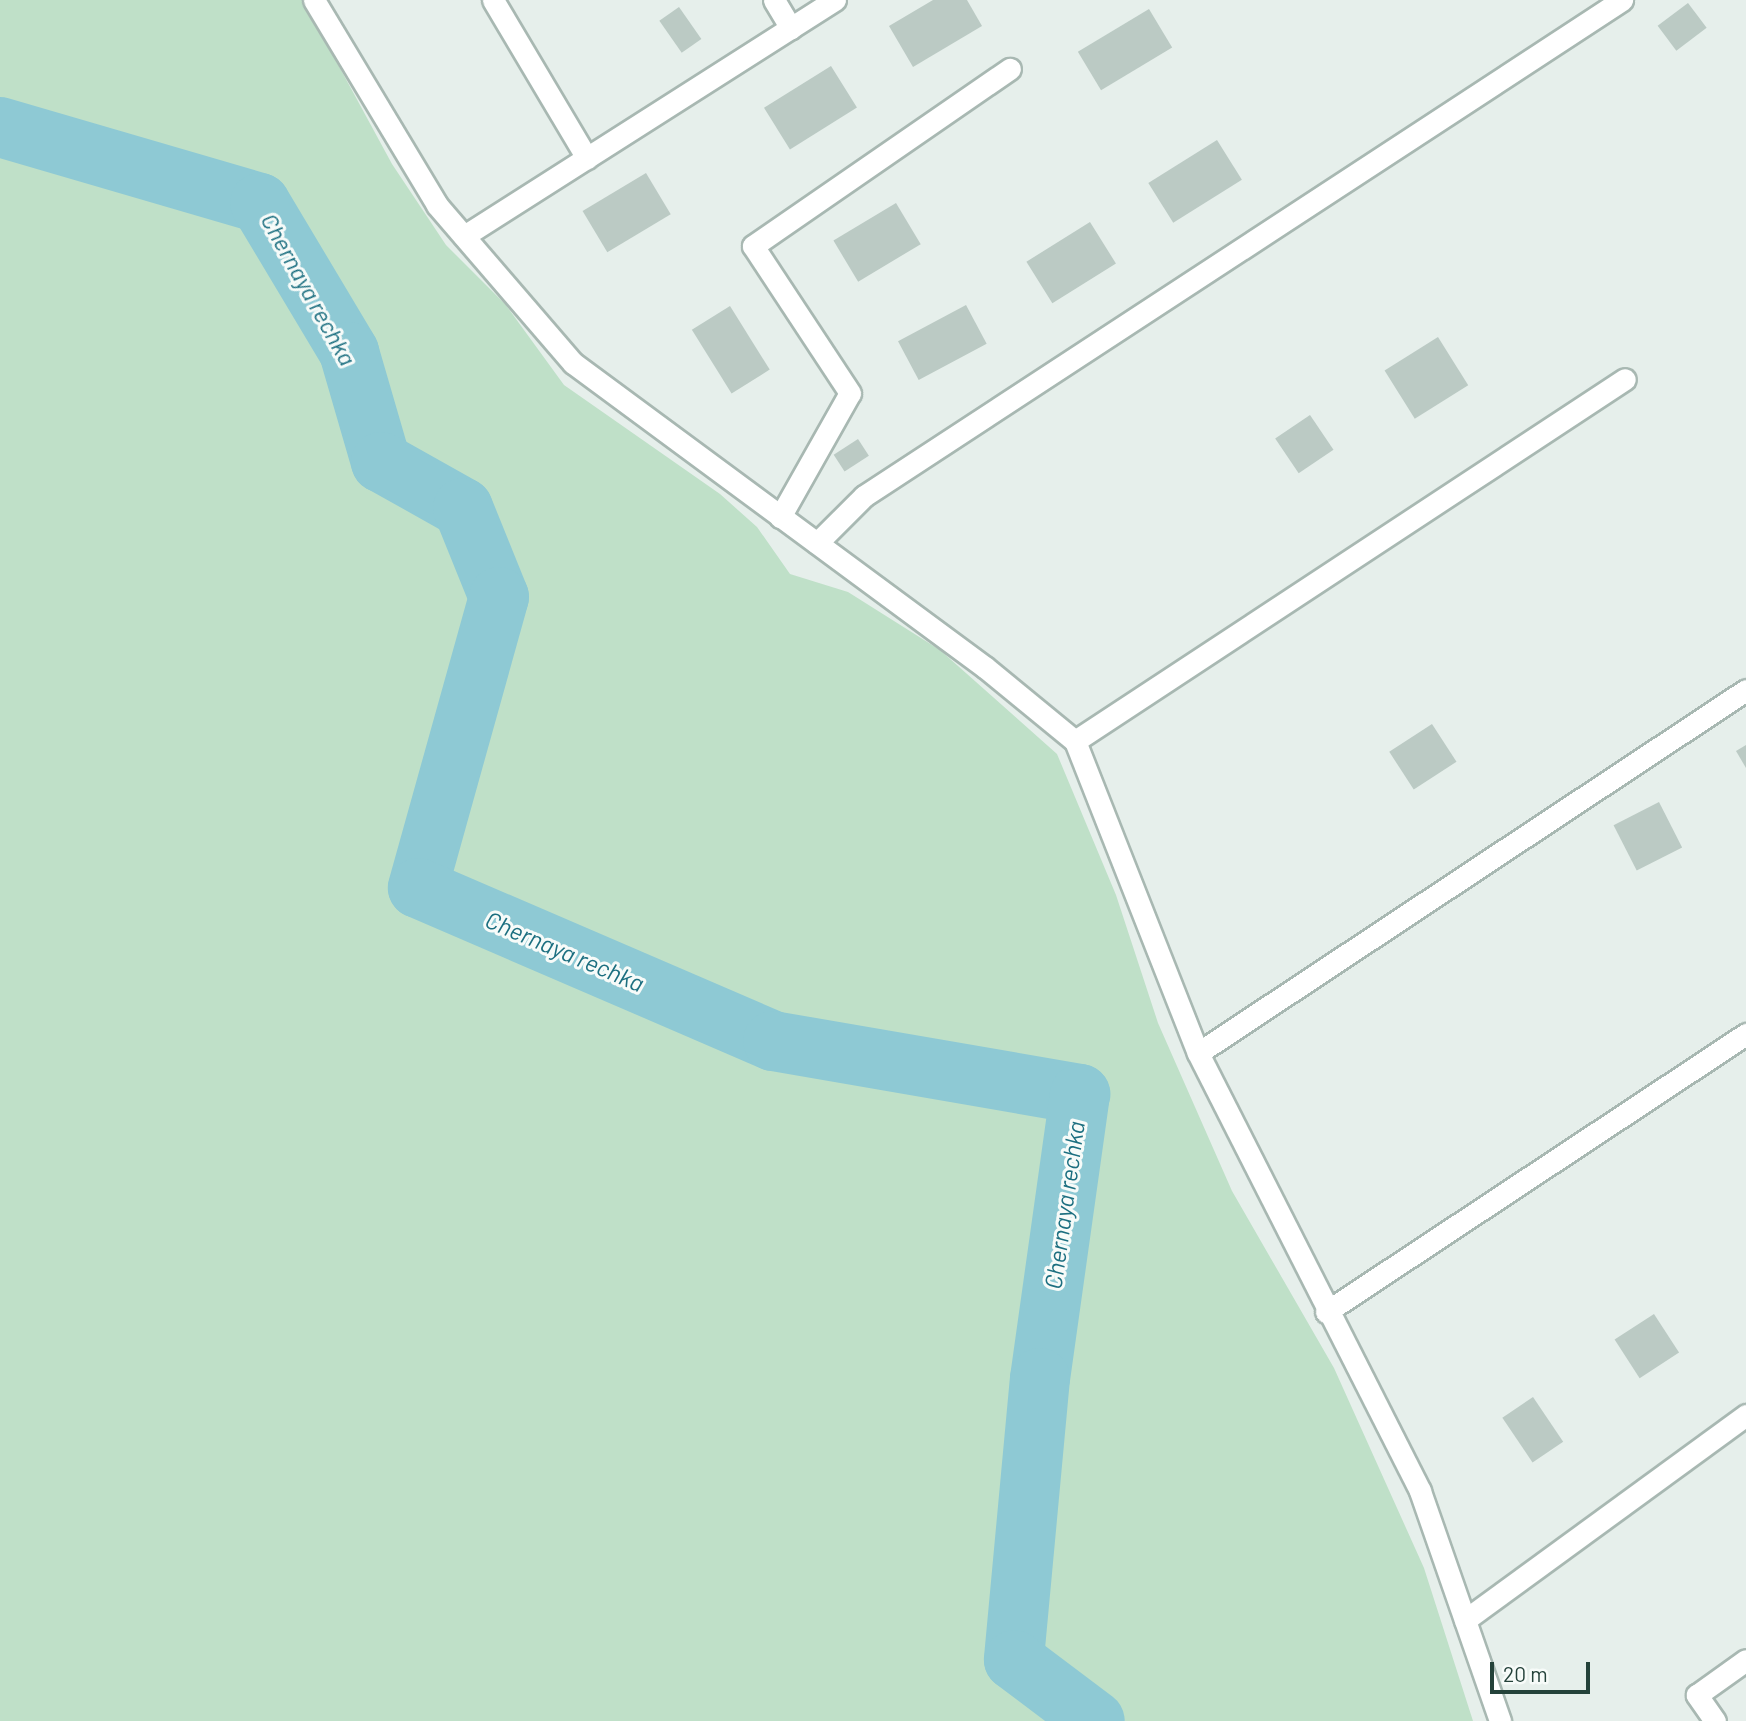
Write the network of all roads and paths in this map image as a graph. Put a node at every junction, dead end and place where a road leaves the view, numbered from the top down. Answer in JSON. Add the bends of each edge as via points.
{"nodes":[{"id":1,"x":314,"y":0,"type":"edge"},
{"id":2,"x":493,"y":0,"type":"edge"},
{"id":3,"x":774,"y":0,"type":"edge"},
{"id":4,"x":835,"y":0,"type":"edge"},
{"id":5,"x":1609,"y":4,"type":"edge"},
{"id":6,"x":791,"y":28,"type":"junction"},
{"id":7,"x":1010,"y":68,"type":"dead end"},
{"id":8,"x":587,"y":158,"type":"junction"},
{"id":9,"x":464,"y":236,"type":"junction"},
{"id":10,"x":1625,"y":379,"type":"dead end"},
{"id":11,"x":780,"y":517,"type":"junction"},
{"id":12,"x":817,"y":543,"type":"junction"},
{"id":13,"x":1746,"y":690,"type":"edge"},
{"id":14,"x":1075,"y":741,"type":"junction"},
{"id":15,"x":1746,"y":1034,"type":"edge"},
{"id":16,"x":1198,"y":1054,"type":"junction"},
{"id":17,"x":1326,"y":1311,"type":"junction"},
{"id":18,"x":1746,"y":1415,"type":"edge"},
{"id":19,"x":1465,"y":1620,"type":"junction"},
{"id":20,"x":1746,"y":1660,"type":"edge"},
{"id":21,"x":1500,"y":1721,"type":"edge"},
{"id":22,"x":1715,"y":1721,"type":"edge"}],
"edges":[{"from":1,"to":9,"type":"street","via":[[437,205]]},
{"from":2,"to":8,"type":"street"},
{"from":3,"to":6,"type":"street"},
{"from":4,"to":6,"type":"street"},
{"from":5,"to":12,"type":"street","via":[[864,496]]},
{"from":6,"to":8,"type":"street"},
{"from":7,"to":11,"type":"street","via":[[753,246],[850,393]]},
{"from":8,"to":9,"type":"street"},
{"from":9,"to":11,"type":"street","via":[[573,363]]},
{"from":10,"to":14,"type":"street"},
{"from":11,"to":12,"type":"street"},
{"from":12,"to":14,"type":"street"},
{"from":13,"to":16,"type":"street"},
{"from":14,"to":16,"type":"street"},
{"from":15,"to":17,"type":"street"},
{"from":16,"to":17,"type":"street"},
{"from":17,"to":19,"type":"street","via":[[1420,1491]]},
{"from":18,"to":19,"type":"street"},
{"from":19,"to":21,"type":"street"},
{"from":20,"to":22,"type":"street","via":[[1697,1695]]}]}
